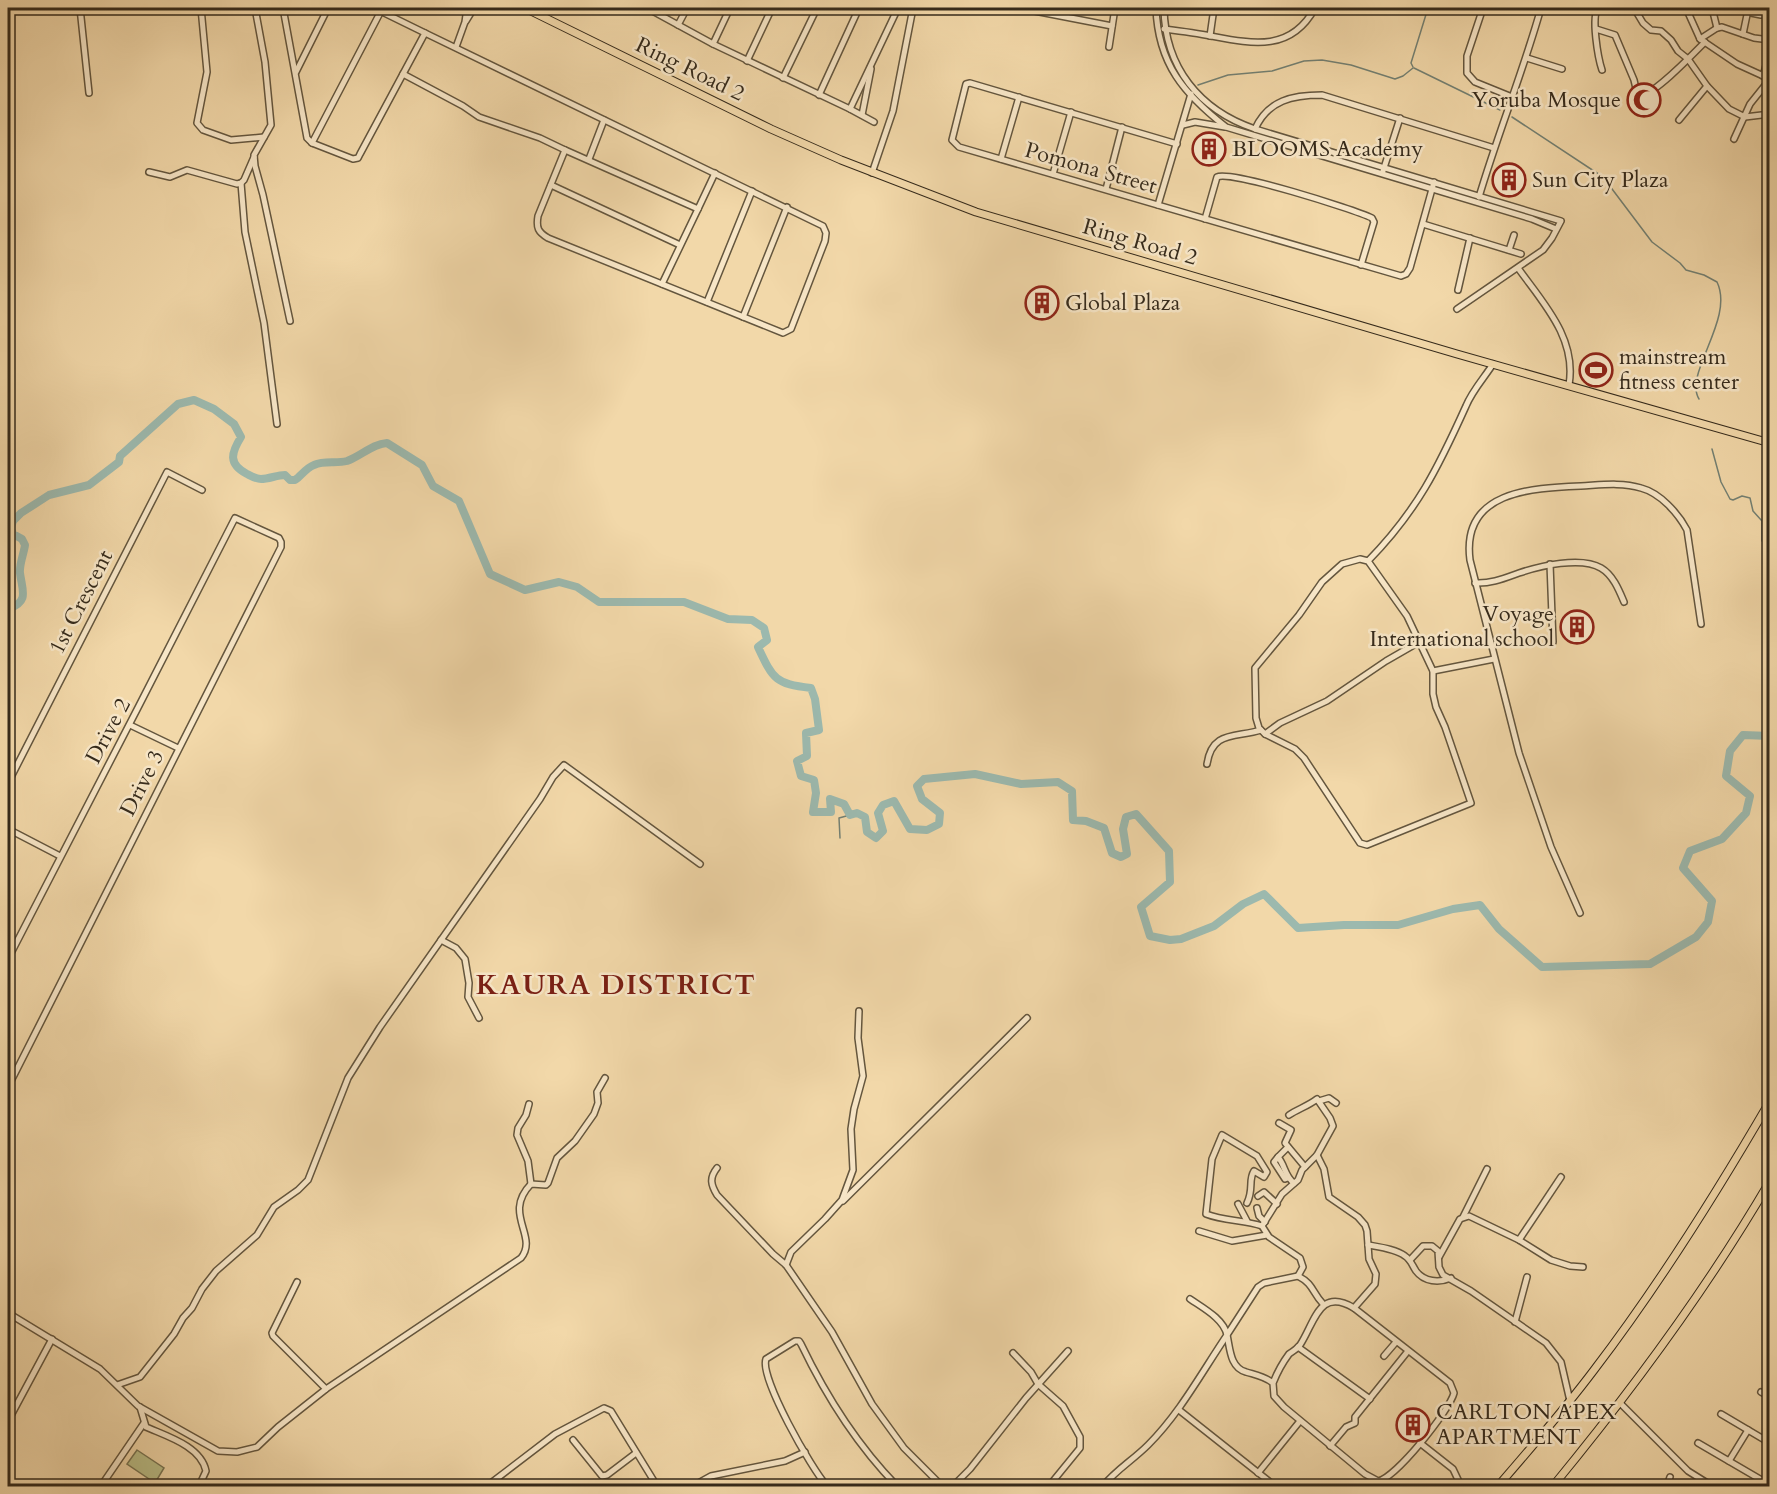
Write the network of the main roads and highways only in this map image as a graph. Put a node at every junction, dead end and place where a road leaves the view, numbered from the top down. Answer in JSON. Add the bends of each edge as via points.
{"nodes":[{"id":1,"x":525,"y":8,"type":"edge"},
{"id":2,"x":1770,"y":443,"type":"edge"},
{"id":3,"x":1770,"y":1101,"type":"edge"},
{"id":4,"x":1770,"y":1181,"type":"edge"},
{"id":5,"x":1498,"y":1486,"type":"edge"},
{"id":6,"x":1553,"y":1486,"type":"edge"}],
"edges":[{"from":1,"to":2,"type":"main road","name":"Ring Road 2","via":[[771,129],[930,196],[1020,226]]},
{"from":3,"to":5,"type":"main road","via":[[1636,1312],[1570,1401]]},
{"from":4,"to":6,"type":"main road","via":[[1688,1309]]}]}
